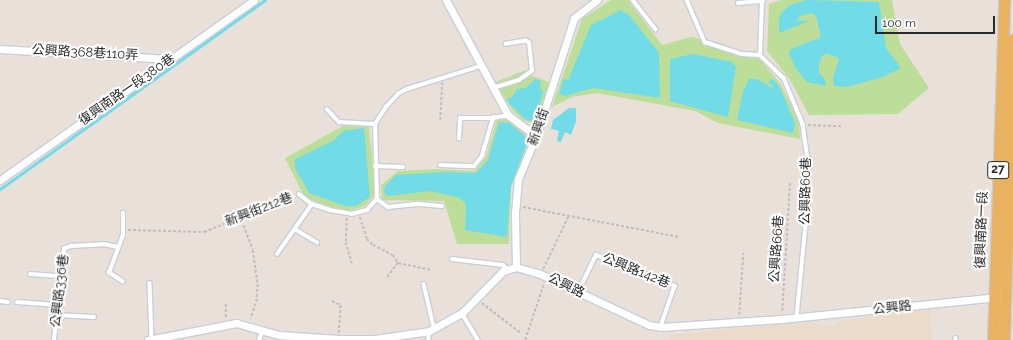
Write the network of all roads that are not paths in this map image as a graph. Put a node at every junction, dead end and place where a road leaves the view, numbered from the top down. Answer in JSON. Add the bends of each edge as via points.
{"nodes":[{"id":1,"x":254,"y":0,"type":"edge"},
{"id":2,"x":446,"y":0,"type":"edge"},
{"id":3,"x":597,"y":0,"type":"edge"},
{"id":4,"x":633,"y":0,"type":"edge"},
{"id":5,"x":687,"y":0,"type":"edge"},
{"id":6,"x":763,"y":0,"type":"edge"},
{"id":7,"x":1004,"y":0,"type":"edge"},
{"id":8,"x":738,"y":3,"type":"dead end"},
{"id":9,"x":656,"y":29,"type":"dead end"},
{"id":10,"x":1013,"y":39,"type":"edge"},
{"id":11,"x":506,"y":44,"type":"dead end"},
{"id":12,"x":0,"y":49,"type":"edge"},
{"id":13,"x":760,"y":55,"type":"junction"},
{"id":14,"x":170,"y":59,"type":"junction"},
{"id":15,"x":481,"y":66,"type":"junction"},
{"id":16,"x":492,"y":88,"type":"junction"},
{"id":17,"x":327,"y":109,"type":"dead end"},
{"id":18,"x":508,"y":115,"type":"junction"},
{"id":19,"x":493,"y":118,"type":"junction"},
{"id":20,"x":376,"y":124,"type":"junction"},
{"id":21,"x":1012,"y":126,"type":"edge"},
{"id":22,"x":536,"y":136,"type":"junction"},
{"id":23,"x":459,"y":139,"type":"dead end"},
{"id":24,"x":440,"y":165,"type":"dead end"},
{"id":25,"x":375,"y":166,"type":"junction"},
{"id":26,"x":403,"y":167,"type":"dead end"},
{"id":27,"x":0,"y":180,"type":"edge"},
{"id":28,"x":299,"y":194,"type":"road end"},
{"id":29,"x":377,"y":199,"type":"junction"},
{"id":30,"x":312,"y":204,"type":"junction"},
{"id":31,"x":442,"y":206,"type":"dead end"},
{"id":32,"x":123,"y":213,"type":"dead end"},
{"id":33,"x":295,"y":229,"type":"junction"},
{"id":34,"x":317,"y":242,"type":"dead end"},
{"id":35,"x":118,"y":247,"type":"junction"},
{"id":36,"x":277,"y":254,"type":"dead end"},
{"id":37,"x":452,"y":259,"type":"dead end"},
{"id":38,"x":516,"y":267,"type":"junction"},
{"id":39,"x":508,"y":268,"type":"junction"},
{"id":40,"x":30,"y":274,"type":"dead end"},
{"id":41,"x":60,"y":276,"type":"junction"},
{"id":42,"x":123,"y":282,"type":"dead end"},
{"id":43,"x":150,"y":283,"type":"dead end"},
{"id":44,"x":424,"y":284,"type":"dead end"},
{"id":45,"x":577,"y":293,"type":"junction"},
{"id":46,"x":1004,"y":298,"type":"edge"},
{"id":47,"x":0,"y":301,"type":"edge"},
{"id":48,"x":8,"y":302,"type":"dead end"},
{"id":49,"x":17,"y":302,"type":"dead end"},
{"id":50,"x":57,"y":305,"type":"junction"},
{"id":51,"x":462,"y":313,"type":"junction"},
{"id":52,"x":56,"y":315,"type":"junction"},
{"id":53,"x":94,"y":317,"type":"dead end"},
{"id":54,"x":797,"y":317,"type":"junction"},
{"id":55,"x":661,"y":328,"type":"junction"},
{"id":56,"x":432,"y":329,"type":"junction"},
{"id":57,"x":262,"y":332,"type":"junction"},
{"id":58,"x":288,"y":338,"type":"edge"},
{"id":59,"x":375,"y":339,"type":"edge"},
{"id":60,"x":54,"y":340,"type":"edge"},
{"id":61,"x":150,"y":340,"type":"edge"},
{"id":62,"x":259,"y":340,"type":"edge"},
{"id":63,"x":429,"y":340,"type":"edge"},
{"id":64,"x":478,"y":340,"type":"edge"},
{"id":65,"x":993,"y":340,"type":"edge"},
{"id":66,"x":1004,"y":340,"type":"edge"}],
"edges":[{"from":1,"to":14,"type":"street","name":"復興南路一段380巷"},
{"from":2,"to":15,"type":"street"},
{"from":3,"to":22,"type":"street","name":"新興街","via":[[574,18]]},
{"from":4,"to":9,"type":"lane"},
{"from":5,"to":13,"type":"lane","via":[[705,42],[742,54]]},
{"from":6,"to":8,"type":"lane"},
{"from":6,"to":13,"type":"lane"},
{"from":7,"to":46,"type":"main road","name":"復興南路一段","number":"27"},
{"from":10,"to":21,"type":"main road","name":"復興南路一段","number":"27"},
{"from":11,"to":16,"type":"lane","via":[[526,41],[529,43],[532,71],[519,80]]},
{"from":12,"to":14,"type":"street","name":"公興路368巷110弄"},
{"from":13,"to":54,"type":"lane","name":"公興路60巷","via":[[784,78],[803,124],[809,167],[808,205]]},
{"from":14,"to":27,"type":"street","name":"復興南路一段380巷"},
{"from":15,"to":16,"type":"street"},
{"from":15,"to":20,"type":"lane","via":[[399,93]]},
{"from":16,"to":18,"type":"street"},
{"from":17,"to":20,"type":"lane","via":[[339,122]]},
{"from":18,"to":19,"type":"lane"},
{"from":18,"to":22,"type":"street"},
{"from":19,"to":23,"type":"lane","via":[[460,118]]},
{"from":19,"to":24,"type":"lane","via":[[482,156],[474,166]]},
{"from":20,"to":25,"type":"lane"},
{"from":21,"to":46,"type":"main road","name":"復興南路一段","number":"27"},
{"from":22,"to":38,"type":"street","name":"新興街","via":[[518,179],[515,206]]},
{"from":25,"to":26,"type":"lane"},
{"from":25,"to":29,"type":"lane"},
{"from":28,"to":30,"type":"lane","name":"新興街212巷"},
{"from":29,"to":30,"type":"lane","name":"新興街212巷","via":[[367,210],[358,213],[347,213]]},
{"from":29,"to":31,"type":"lane","via":[[388,207],[419,204]]},
{"from":30,"to":33,"type":"lane"},
{"from":32,"to":35,"type":"lane","via":[[123,230]]},
{"from":33,"to":34,"type":"lane"},
{"from":33,"to":36,"type":"lane"},
{"from":35,"to":41,"type":"lane","name":"公興路336巷","via":[[104,244],[68,247],[62,254]]},
{"from":35,"to":42,"type":"lane","via":[[109,273]]},
{"from":37,"to":39,"type":"lane","via":[[503,265]]},
{"from":38,"to":39,"type":"street","name":"公興路"},
{"from":38,"to":45,"type":"street","name":"公興路","via":[[543,275]]},
{"from":39,"to":51,"type":"street"},
{"from":40,"to":41,"type":"lane"},
{"from":41,"to":50,"type":"lane","name":"公興路336巷"},
{"from":43,"to":61,"type":"lane"},
{"from":44,"to":56,"type":"lane"},
{"from":45,"to":55,"type":"street","name":"公興路"},
{"from":45,"to":55,"type":"lane","name":"公興路142巷","via":[[596,255],[675,286]]},
{"from":46,"to":54,"type":"street","name":"公興路"},
{"from":46,"to":65,"type":"main road","name":"復興南路一段","number":"27"},
{"from":46,"to":66,"type":"main road","name":"復興南路一段","number":"27"},
{"from":47,"to":48,"type":"lane"},
{"from":49,"to":50,"type":"lane"},
{"from":50,"to":52,"type":"lane","name":"公興路336巷"},
{"from":51,"to":56,"type":"street"},
{"from":51,"to":64,"type":"lane"},
{"from":52,"to":53,"type":"lane"},
{"from":52,"to":60,"type":"lane","name":"公興路336巷"},
{"from":54,"to":55,"type":"street","name":"公興路"},
{"from":56,"to":59,"type":"street"},
{"from":56,"to":63,"type":"lane"},
{"from":57,"to":58,"type":"street"},
{"from":57,"to":61,"type":"street","via":[[242,324],[226,324]]},
{"from":57,"to":62,"type":"lane"},
{"from":58,"to":59,"type":"street"}]}
